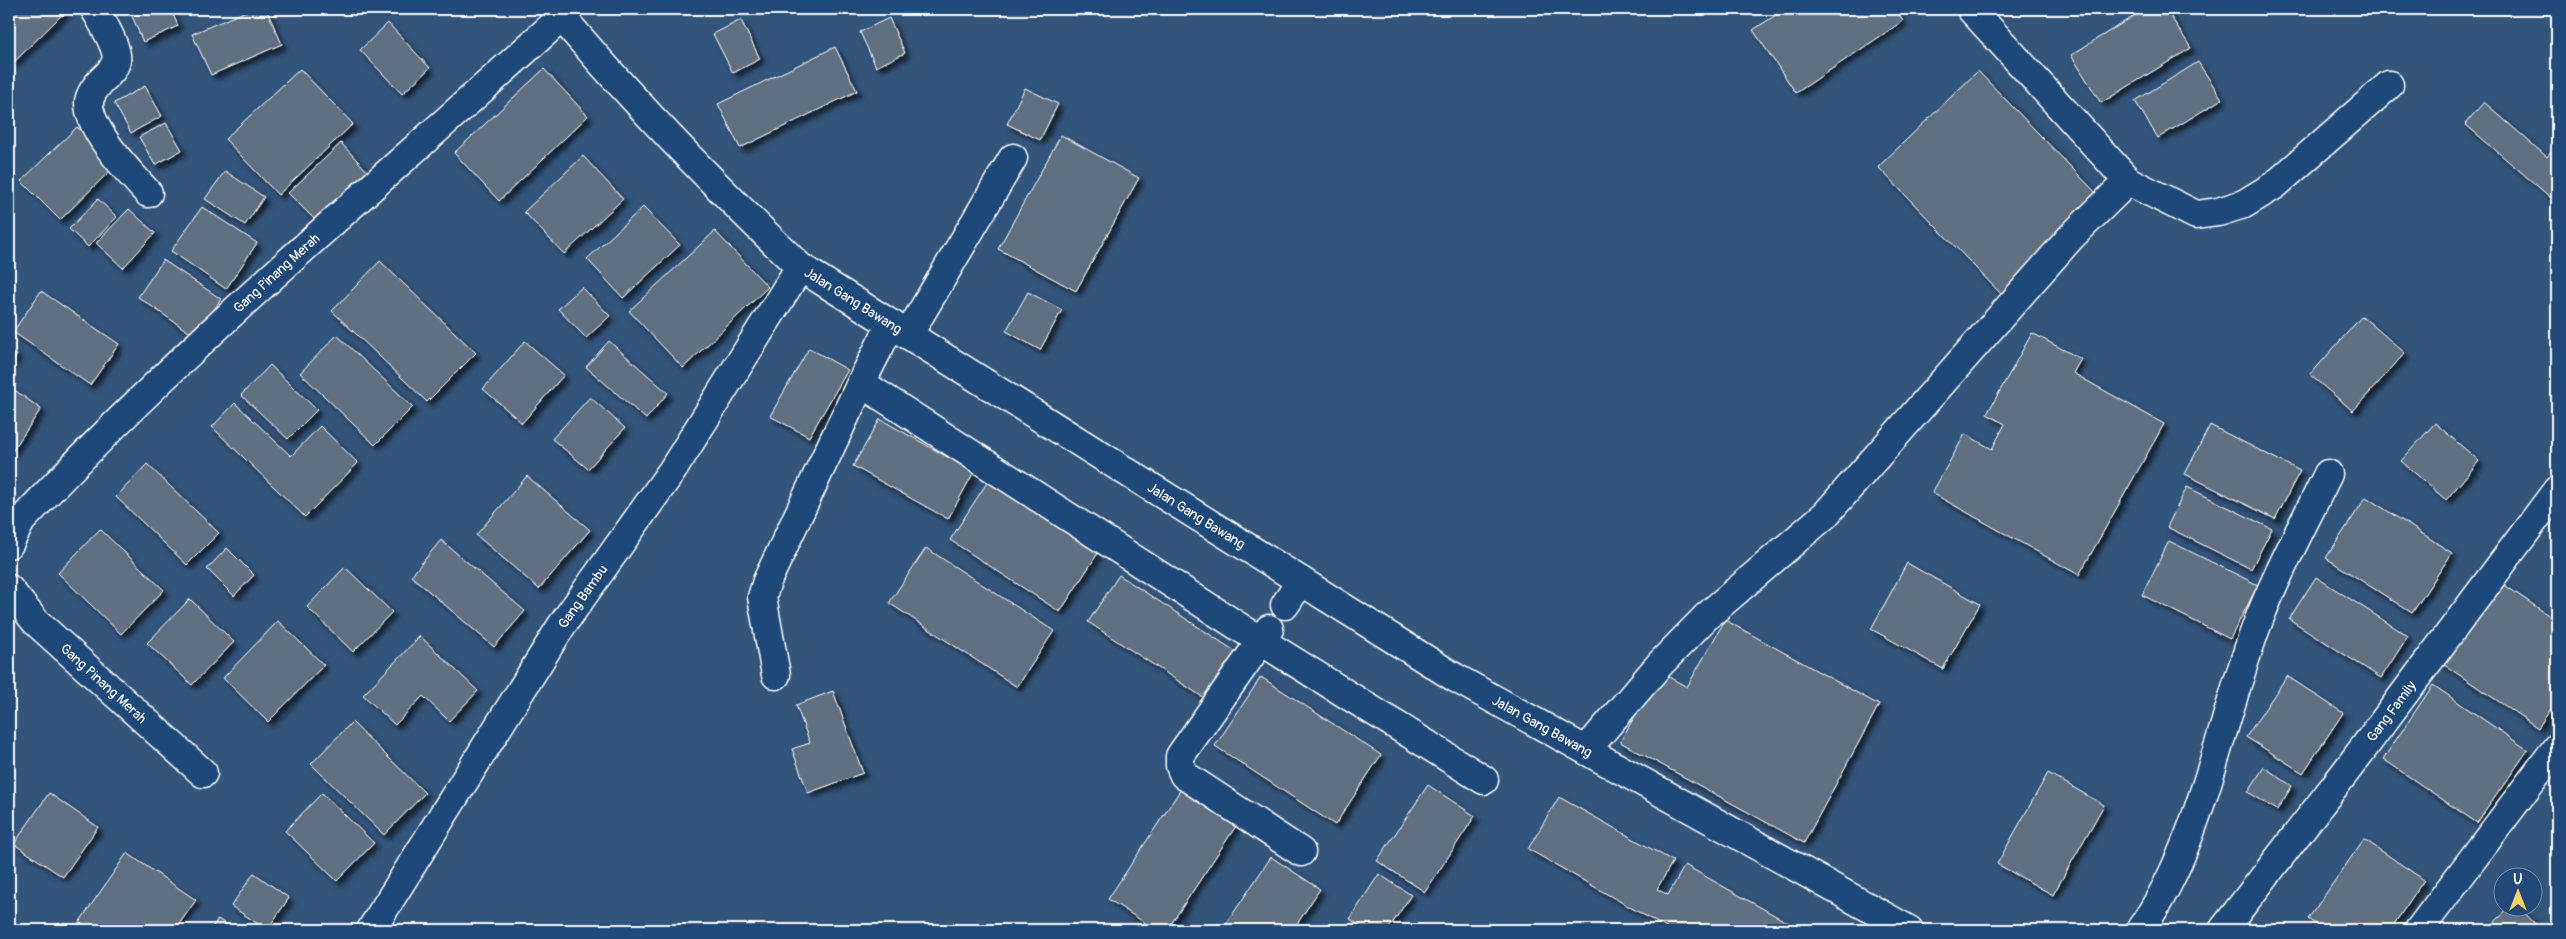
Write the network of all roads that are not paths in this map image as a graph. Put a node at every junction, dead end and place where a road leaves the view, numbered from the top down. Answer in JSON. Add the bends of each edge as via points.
{"nodes":[{"id":1,"x":95,"y":9,"type":"edge"},
{"id":2,"x":1971,"y":9,"type":"edge"},
{"id":3,"x":559,"y":13,"type":"edge"},
{"id":4,"x":2389,"y":84,"type":"dead end"},
{"id":5,"x":1013,"y":158,"type":"dead end"},
{"id":6,"x":2128,"y":180,"type":"junction"},
{"id":7,"x":148,"y":193,"type":"dead end"},
{"id":8,"x":800,"y":266,"type":"junction"},
{"id":9,"x":899,"y":330,"type":"junction"},
{"id":10,"x":861,"y":383,"type":"junction"},
{"id":11,"x":2328,"y":474,"type":"dead end"},
{"id":12,"x":2557,"y":490,"type":"edge"},
{"id":13,"x":9,"y":544,"type":"edge"},
{"id":14,"x":1301,"y":581,"type":"junction"},
{"id":15,"x":9,"y":590,"type":"edge"},
{"id":16,"x":1284,"y":605,"type":"dead end"},
{"id":17,"x":1265,"y":635,"type":"junction"},
{"id":18,"x":776,"y":675,"type":"dead end"},
{"id":19,"x":2557,"y":747,"type":"edge"},
{"id":20,"x":1587,"y":749,"type":"junction"},
{"id":21,"x":202,"y":773,"type":"dead end"},
{"id":22,"x":1484,"y":780,"type":"dead end"},
{"id":23,"x":1301,"y":852,"type":"dead end"},
{"id":24,"x":371,"y":930,"type":"edge"},
{"id":25,"x":1909,"y":930,"type":"edge"},
{"id":26,"x":2140,"y":930,"type":"edge"},
{"id":27,"x":2223,"y":930,"type":"edge"},
{"id":28,"x":2419,"y":930,"type":"edge"}],
"edges":[{"from":1,"to":7,"type":"street","via":[[117,60],[93,90],[89,100],[90,112],[100,134]]},
{"from":2,"to":6,"type":"street"},
{"from":3,"to":8,"type":"street","name":"Jalan Gang Bawang","via":[[661,130]]},
{"from":3,"to":13,"type":"street","name":"Gang Pinang Merah","via":[[132,409],[21,521]]},
{"from":4,"to":6,"type":"street","via":[[2275,185],[2244,204],[2218,212],[2196,214]]},
{"from":5,"to":9,"type":"street"},
{"from":6,"to":20,"type":"street","via":[[2070,236],[1825,515],[1706,617],[1660,664]]},
{"from":8,"to":9,"type":"street","name":"Jalan Gang Bawang"},
{"from":8,"to":24,"type":"street","name":"Gang Bambu","via":[[672,471],[562,625]]},
{"from":9,"to":10,"type":"street"},
{"from":9,"to":14,"type":"street","name":"Jalan Gang Bawang"},
{"from":10,"to":17,"type":"street"},
{"from":10,"to":18,"type":"street","via":[[762,597]]},
{"from":11,"to":26,"type":"street","via":[[2260,617],[2187,837],[2156,908]]},
{"from":12,"to":27,"type":"street","name":"Gang Family"},
{"from":14,"to":16,"type":"street"},
{"from":14,"to":20,"type":"street","name":"Jalan Gang Bawang","via":[[1454,677]]},
{"from":15,"to":21,"type":"street","name":"Gang Pinang Merah","via":[[35,621]]},
{"from":17,"to":22,"type":"street"},
{"from":17,"to":23,"type":"street","via":[[1180,756],[1180,766],[1184,775]]},
{"from":19,"to":28,"type":"street"},
{"from":20,"to":25,"type":"street","name":"Jalan Gang Bawang"}]}
